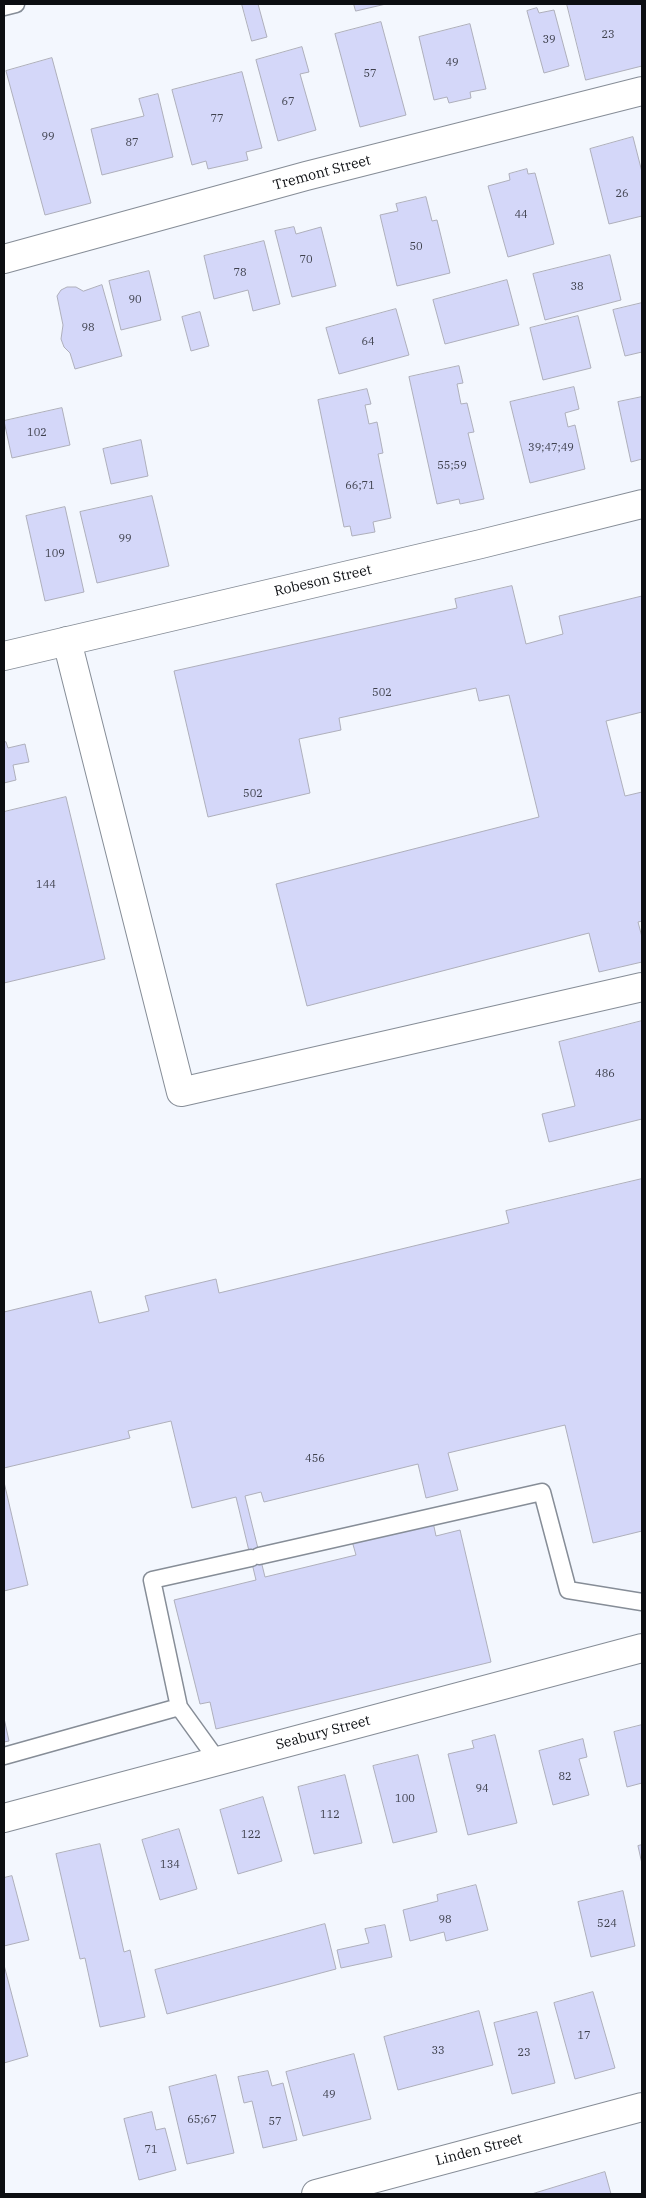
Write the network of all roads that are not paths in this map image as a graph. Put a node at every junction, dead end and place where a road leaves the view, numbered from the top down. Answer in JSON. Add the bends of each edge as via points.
{"nodes":[{"id":1,"x":16,"y":4,"type":"edge"},
{"id":2,"x":4,"y":7,"type":"edge"},
{"id":3,"x":642,"y":91,"type":"edge"},
{"id":4,"x":4,"y":258,"type":"edge"},
{"id":5,"x":642,"y":504,"type":"edge"},
{"id":6,"x":67,"y":641,"type":"junction"},
{"id":7,"x":4,"y":656,"type":"edge"},
{"id":8,"x":642,"y":986,"type":"edge"},
{"id":9,"x":642,"y":1602,"type":"edge"},
{"id":10,"x":642,"y":1648,"type":"edge"},
{"id":11,"x":179,"y":1707,"type":"junction"},
{"id":12,"x":4,"y":1756,"type":"edge"},
{"id":13,"x":218,"y":1761,"type":"junction"},
{"id":14,"x":4,"y":1818,"type":"edge"},
{"id":15,"x":642,"y":2107,"type":"edge"},
{"id":16,"x":316,"y":2194,"type":"edge"}],
"edges":[{"from":1,"to":2,"type":"lane"},
{"from":3,"to":4,"type":"street","name":"Tremont Street","via":[[306,176]]},
{"from":5,"to":6,"type":"street","name":"Robeson Street"},
{"from":6,"to":7,"type":"street","name":"Robeson Street"},
{"from":6,"to":8,"type":"street","via":[[181,1092]]},
{"from":9,"to":11,"type":"lane","via":[[568,1590],[542,1492],[152,1580]]},
{"from":10,"to":13,"type":"street","name":"Seabury Street"},
{"from":11,"to":12,"type":"lane"},
{"from":11,"to":13,"type":"lane"},
{"from":13,"to":14,"type":"street","name":"Seabury Street"},
{"from":15,"to":16,"type":"street","name":"Linden Street"}]}
